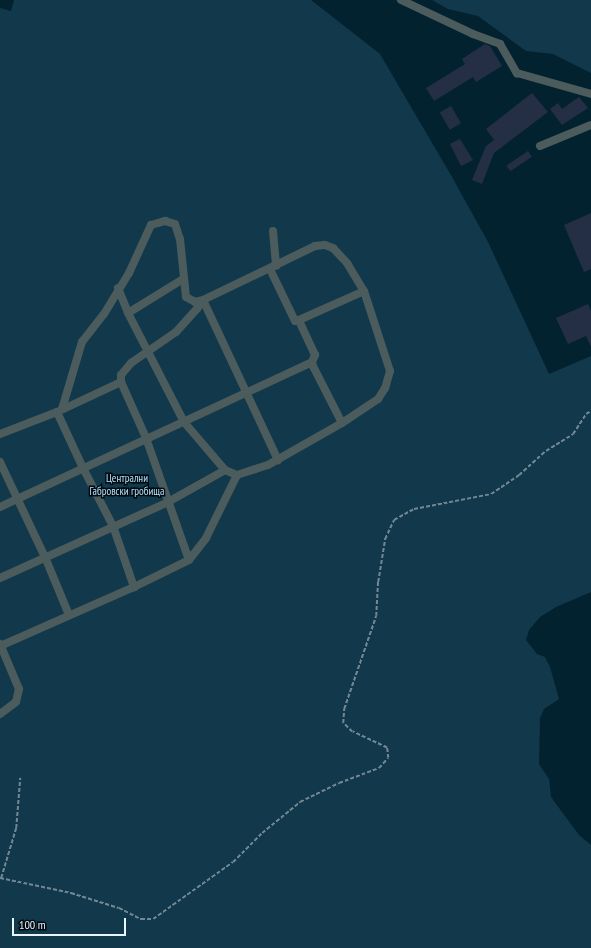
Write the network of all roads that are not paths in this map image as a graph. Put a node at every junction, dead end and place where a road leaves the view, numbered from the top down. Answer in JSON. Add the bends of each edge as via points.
{"nodes":[{"id":1,"x":401,"y":0,"type":"edge"},
{"id":2,"x":591,"y":94,"type":"edge"},
{"id":3,"x":591,"y":125,"type":"edge"},
{"id":4,"x":540,"y":146,"type":"dead end"},
{"id":5,"x":273,"y":231,"type":"dead end"},
{"id":6,"x":273,"y":267,"type":"junction"},
{"id":7,"x":183,"y":280,"type":"junction"},
{"id":8,"x":118,"y":288,"type":"junction"},
{"id":9,"x":364,"y":291,"type":"junction"},
{"id":10,"x":203,"y":300,"type":"junction"},
{"id":11,"x":128,"y":313,"type":"junction"},
{"id":12,"x":299,"y":320,"type":"junction"},
{"id":13,"x":148,"y":353,"type":"junction"},
{"id":14,"x":312,"y":362,"type":"junction"},
{"id":15,"x":121,"y":382,"type":"junction"},
{"id":16,"x":247,"y":393,"type":"junction"},
{"id":17,"x":60,"y":410,"type":"junction"},
{"id":18,"x":184,"y":422,"type":"junction"},
{"id":19,"x":342,"y":423,"type":"junction"},
{"id":20,"x":0,"y":434,"type":"edge"},
{"id":21,"x":146,"y":438,"type":"junction"},
{"id":22,"x":278,"y":460,"type":"junction"},
{"id":23,"x":0,"y":462,"type":"edge"},
{"id":24,"x":83,"y":468,"type":"junction"},
{"id":25,"x":225,"y":470,"type":"junction"},
{"id":26,"x":237,"y":475,"type":"junction"},
{"id":27,"x":17,"y":499,"type":"junction"},
{"id":28,"x":168,"y":502,"type":"junction"},
{"id":29,"x":0,"y":507,"type":"edge"},
{"id":30,"x":113,"y":526,"type":"junction"},
{"id":31,"x":45,"y":557,"type":"junction"},
{"id":32,"x":189,"y":560,"type":"junction"},
{"id":33,"x":0,"y":578,"type":"edge"},
{"id":34,"x":134,"y":587,"type":"junction"},
{"id":35,"x":69,"y":615,"type":"junction"},
{"id":36,"x":0,"y":645,"type":"edge"},
{"id":37,"x":0,"y":714,"type":"edge"}],
"edges":[{"from":1,"to":2,"type":"lane","via":[[500,44],[517,72]]},
{"from":3,"to":4,"type":"lane"},
{"from":5,"to":6,"type":"lane"},
{"from":6,"to":9,"type":"lane","via":[[315,246],[325,245],[334,248],[347,263]]},
{"from":6,"to":10,"type":"lane"},
{"from":6,"to":12,"type":"lane","via":[[295,321]]},
{"from":7,"to":8,"type":"lane","via":[[180,239],[175,224],[165,221],[151,225]]},
{"from":7,"to":10,"type":"lane","via":[[186,297],[195,302]]},
{"from":7,"to":11,"type":"lane"},
{"from":8,"to":11,"type":"lane"},
{"from":8,"to":17,"type":"lane","via":[[104,314],[82,342]]},
{"from":9,"to":12,"type":"lane"},
{"from":9,"to":19,"type":"lane","via":[[390,371],[385,388],[378,399]]},
{"from":10,"to":13,"type":"lane","via":[[176,332]]},
{"from":10,"to":16,"type":"lane"},
{"from":11,"to":13,"type":"lane"},
{"from":12,"to":14,"type":"lane","via":[[315,356]]},
{"from":13,"to":15,"type":"lane","via":[[126,368],[121,375]]},
{"from":13,"to":18,"type":"lane"},
{"from":14,"to":16,"type":"lane"},
{"from":14,"to":19,"type":"lane"},
{"from":15,"to":17,"type":"lane"},
{"from":15,"to":21,"type":"lane"},
{"from":16,"to":18,"type":"lane"},
{"from":16,"to":22,"type":"lane"},
{"from":17,"to":20,"type":"lane"},
{"from":17,"to":24,"type":"lane"},
{"from":18,"to":21,"type":"lane"},
{"from":18,"to":25,"type":"lane"},
{"from":19,"to":22,"type":"lane"},
{"from":21,"to":24,"type":"lane"},
{"from":21,"to":28,"type":"lane"},
{"from":22,"to":26,"type":"lane"},
{"from":23,"to":27,"type":"lane"},
{"from":24,"to":27,"type":"lane"},
{"from":24,"to":30,"type":"lane"},
{"from":25,"to":26,"type":"lane"},
{"from":25,"to":28,"type":"lane"},
{"from":26,"to":32,"type":"lane","via":[[206,538]]},
{"from":27,"to":29,"type":"lane"},
{"from":27,"to":31,"type":"lane"},
{"from":28,"to":30,"type":"lane"},
{"from":28,"to":32,"type":"lane"},
{"from":30,"to":31,"type":"lane"},
{"from":30,"to":34,"type":"lane"},
{"from":31,"to":33,"type":"lane"},
{"from":31,"to":35,"type":"lane"},
{"from":32,"to":34,"type":"lane"},
{"from":34,"to":35,"type":"lane"},
{"from":35,"to":36,"type":"lane"},
{"from":36,"to":37,"type":"lane","via":[[19,689],[16,702]]}]}
